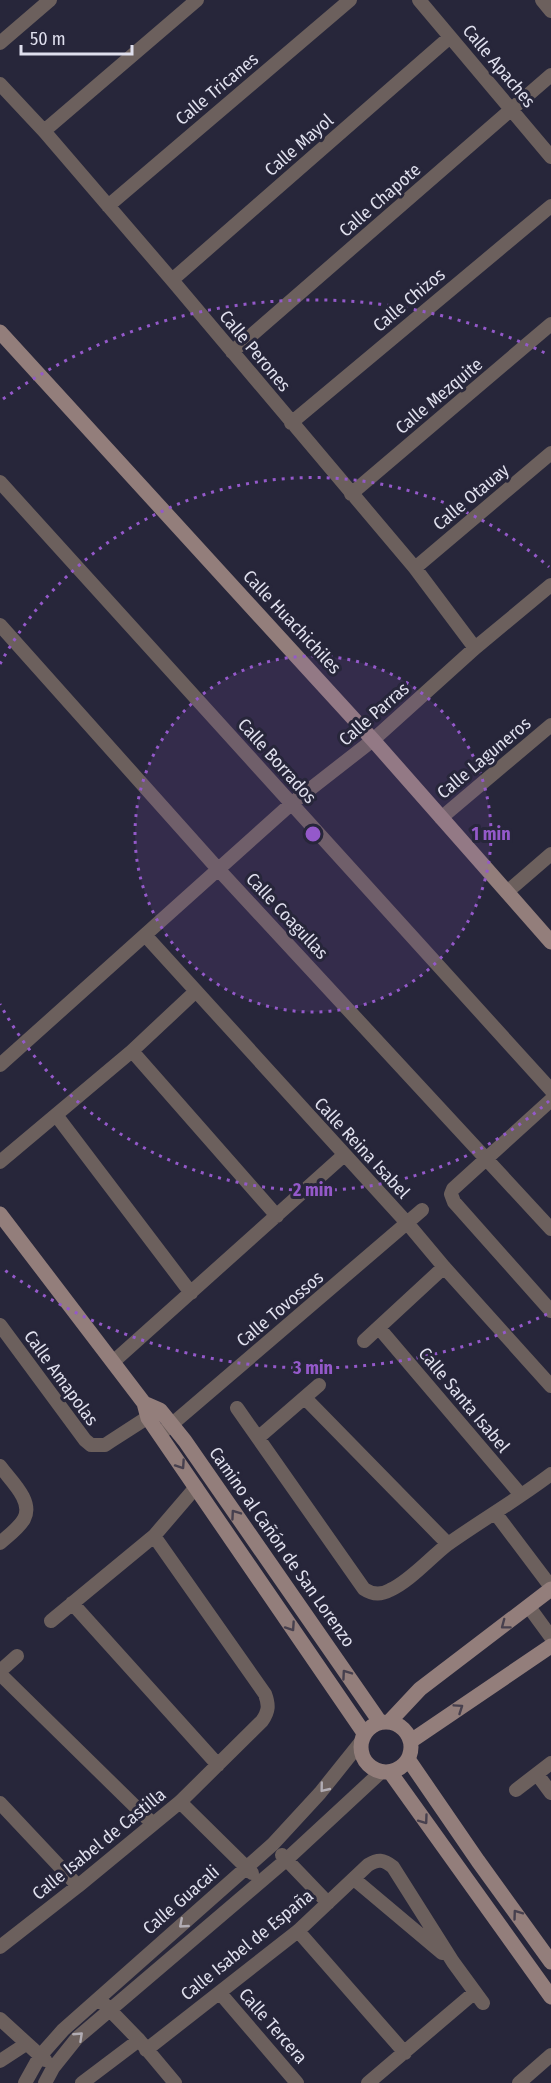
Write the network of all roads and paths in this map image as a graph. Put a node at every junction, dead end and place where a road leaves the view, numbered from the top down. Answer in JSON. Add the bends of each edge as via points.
{"nodes":[{"id":1,"x":50,"y":0,"type":"edge"},
{"id":2,"x":197,"y":0,"type":"edge"},
{"id":3,"x":350,"y":0,"type":"edge"},
{"id":4,"x":419,"y":0,"type":"edge"},
{"id":5,"x":542,"y":0,"type":"edge"},
{"id":6,"x":551,"y":11,"type":"edge"},
{"id":7,"x":450,"y":37,"type":"junction"},
{"id":8,"x":0,"y":43,"type":"edge"},
{"id":9,"x":551,"y":75,"type":"edge"},
{"id":10,"x":0,"y":84,"type":"edge"},
{"id":11,"x":513,"y":110,"type":"junction"},
{"id":12,"x":44,"y":131,"type":"junction"},
{"id":13,"x":551,"y":157,"type":"edge"},
{"id":14,"x":108,"y":206,"type":"junction"},
{"id":15,"x":551,"y":206,"type":"edge"},
{"id":16,"x":172,"y":280,"type":"junction"},
{"id":17,"x":551,"y":324,"type":"edge"},
{"id":18,"x":1,"y":337,"type":"edge"},
{"id":19,"x":232,"y":352,"type":"junction"},
{"id":20,"x":291,"y":423,"type":"junction"},
{"id":21,"x":551,"y":453,"type":"edge"},
{"id":22,"x":0,"y":482,"type":"edge"},
{"id":23,"x":351,"y":494,"type":"junction"},
{"id":24,"x":415,"y":568,"type":"junction"},
{"id":25,"x":551,"y":585,"type":"edge"},
{"id":26,"x":0,"y":625,"type":"edge"},
{"id":27,"x":475,"y":648,"type":"junction"},
{"id":28,"x":551,"y":725,"type":"edge"},
{"id":29,"x":373,"y":740,"type":"junction"},
{"id":30,"x":291,"y":804,"type":"junction"},
{"id":31,"x":441,"y":818,"type":"junction"},
{"id":32,"x":551,"y":854,"type":"edge"},
{"id":33,"x":219,"y":869,"type":"junction"},
{"id":34,"x":507,"y":892,"type":"junction"},
{"id":35,"x":145,"y":935,"type":"junction"},
{"id":36,"x":551,"y":942,"type":"edge"},
{"id":37,"x":196,"y":991,"type":"junction"},
{"id":38,"x":132,"y":1051,"type":"junction"},
{"id":39,"x":0,"y":1065,"type":"edge"},
{"id":40,"x":551,"y":1090,"type":"edge"},
{"id":41,"x":551,"y":1100,"type":"edge"},
{"id":42,"x":56,"y":1115,"type":"junction"},
{"id":43,"x":344,"y":1155,"type":"junction"},
{"id":44,"x":486,"y":1158,"type":"junction"},
{"id":45,"x":0,"y":1162,"type":"edge"},
{"id":46,"x":422,"y":1210,"type":"dead end"},
{"id":47,"x":0,"y":1214,"type":"edge"},
{"id":48,"x":277,"y":1216,"type":"junction"},
{"id":49,"x":408,"y":1224,"type":"junction"},
{"id":50,"x":551,"y":1229,"type":"edge"},
{"id":51,"x":444,"y":1268,"type":"junction"},
{"id":52,"x":191,"y":1293,"type":"junction"},
{"id":53,"x":551,"y":1311,"type":"edge"},
{"id":54,"x":0,"y":1325,"type":"edge"},
{"id":55,"x":379,"y":1328,"type":"junction"},
{"id":56,"x":364,"y":1341,"type":"dead end"},
{"id":57,"x":113,"y":1362,"type":"junction"},
{"id":58,"x":320,"y":1384,"type":"dead end"},
{"id":59,"x":551,"y":1386,"type":"edge"},
{"id":60,"x":305,"y":1398,"type":"junction"},
{"id":61,"x":237,"y":1408,"type":"dead end"},
{"id":62,"x":150,"y":1410,"type":"junction"},
{"id":63,"x":166,"y":1429,"type":"junction"},
{"id":64,"x":259,"y":1437,"type":"junction"},
{"id":65,"x":0,"y":1466,"type":"edge"},
{"id":66,"x":551,"y":1474,"type":"edge"},
{"id":67,"x":196,"y":1486,"type":"junction"},
{"id":68,"x":521,"y":1495,"type":"junction"},
{"id":69,"x":496,"y":1514,"type":"junction"},
{"id":70,"x":154,"y":1536,"type":"junction"},
{"id":71,"x":0,"y":1543,"type":"edge"},
{"id":72,"x":448,"y":1544,"type":"junction"},
{"id":73,"x":551,"y":1588,"type":"edge"},
{"id":74,"x":72,"y":1603,"type":"junction"},
{"id":75,"x":529,"y":1607,"type":"junction"},
{"id":76,"x":51,"y":1621,"type":"dead end"},
{"id":77,"x":551,"y":1637,"type":"edge"},
{"id":78,"x":551,"y":1646,"type":"edge"},
{"id":79,"x":17,"y":1656,"type":"dead end"},
{"id":80,"x":0,"y":1673,"type":"edge"},
{"id":81,"x":385,"y":1721,"type":"junction"},
{"id":82,"x":362,"y":1738,"type":"junction"},
{"id":83,"x":411,"y":1741,"type":"junction"},
{"id":84,"x":408,"y":1759,"type":"junction"},
{"id":85,"x":551,"y":1763,"type":"edge"},
{"id":86,"x":218,"y":1765,"type":"junction"},
{"id":87,"x":386,"y":1772,"type":"junction"},
{"id":88,"x":537,"y":1774,"type":"junction"},
{"id":89,"x":516,"y":1790,"type":"dead end"},
{"id":90,"x":551,"y":1793,"type":"edge"},
{"id":91,"x":180,"y":1802,"type":"junction"},
{"id":92,"x":0,"y":1803,"type":"edge"},
{"id":93,"x":153,"y":1824,"type":"junction"},
{"id":94,"x":273,"y":1844,"type":"junction"},
{"id":95,"x":286,"y":1860,"type":"junction"},
{"id":96,"x":247,"y":1868,"type":"junction"},
{"id":97,"x":354,"y":1879,"type":"junction"},
{"id":98,"x":261,"y":1881,"type":"junction"},
{"id":99,"x":78,"y":1886,"type":"junction"},
{"id":100,"x":328,"y":1903,"type":"junction"},
{"id":101,"x":297,"y":1931,"type":"junction"},
{"id":102,"x":0,"y":1947,"type":"edge"},
{"id":103,"x":453,"y":1962,"type":"junction"},
{"id":104,"x":551,"y":1962,"type":"edge"},
{"id":105,"x":220,"y":1993,"type":"junction"},
{"id":106,"x":551,"y":1997,"type":"edge"},
{"id":107,"x":98,"y":1998,"type":"junction"},
{"id":108,"x":110,"y":2010,"type":"junction"},
{"id":109,"x":0,"y":2019,"type":"edge"},
{"id":110,"x":26,"y":2044,"type":"junction"},
{"id":111,"x":142,"y":2045,"type":"junction"},
{"id":112,"x":405,"y":2054,"type":"junction"},
{"id":113,"x":551,"y":2055,"type":"edge"},
{"id":114,"x":40,"y":2056,"type":"junction"},
{"id":115,"x":0,"y":2061,"type":"edge"},
{"id":116,"x":53,"y":2068,"type":"junction"},
{"id":117,"x":25,"y":2083,"type":"edge"},
{"id":118,"x":45,"y":2083,"type":"edge"},
{"id":119,"x":82,"y":2083,"type":"edge"},
{"id":120,"x":175,"y":2083,"type":"edge"},
{"id":121,"x":297,"y":2083,"type":"edge"},
{"id":122,"x":368,"y":2083,"type":"edge"},
{"id":123,"x":519,"y":2083,"type":"edge"}],
"edges":[{"from":1,"to":8,"type":"street"},
{"from":2,"to":12,"type":"street"},
{"from":3,"to":14,"type":"street","name":"Calle Tricanes"},
{"from":4,"to":7,"type":"street","name":"Calle Apaches"},
{"from":5,"to":6,"type":"street"},
{"from":7,"to":11,"type":"street","name":"Calle Apaches"},
{"from":7,"to":16,"type":"street","name":"Calle Mayol"},
{"from":9,"to":11,"type":"street","name":"Calle Chapote"},
{"from":10,"to":12,"type":"street","name":"Calle Perones"},
{"from":11,"to":13,"type":"street","name":"Calle Apaches"},
{"from":11,"to":19,"type":"street","name":"Calle Chapote"},
{"from":12,"to":14,"type":"street","name":"Calle Perones"},
{"from":14,"to":16,"type":"street","name":"Calle Perones"},
{"from":15,"to":20,"type":"street","name":"Calle Chizos"},
{"from":16,"to":19,"type":"street","name":"Calle Perones"},
{"from":17,"to":23,"type":"street","name":"Calle Mezquite"},
{"from":18,"to":29,"type":"street","name":"Calle Huachichiles"},
{"from":19,"to":20,"type":"street","name":"Calle Perones"},
{"from":20,"to":23,"type":"street","name":"Calle Perones"},
{"from":21,"to":24,"type":"street","name":"Calle Otauay"},
{"from":22,"to":30,"type":"street","name":"Calle Borrados"},
{"from":23,"to":24,"type":"street","name":"Calle Perones"},
{"from":24,"to":27,"type":"street","name":"Calle Perones"},
{"from":25,"to":27,"type":"street","name":"Calle Parras"},
{"from":26,"to":33,"type":"street","name":"Calle Coagullas"},
{"from":27,"to":29,"type":"street","name":"Calle Parras"},
{"from":28,"to":31,"type":"street","name":"Calle Laguneros"},
{"from":29,"to":30,"type":"street","name":"Calle Parras"},
{"from":29,"to":31,"type":"street","name":"Calle Huachichiles"},
{"from":30,"to":33,"type":"street","name":"Calle Parras"},
{"from":30,"to":40,"type":"street","name":"Calle Borrados"},
{"from":31,"to":34,"type":"street","name":"Calle Huachichiles"},
{"from":32,"to":34,"type":"street"},
{"from":33,"to":35,"type":"street","name":"Calle Parras"},
{"from":33,"to":44,"type":"street","name":"Calle Coagullas"},
{"from":34,"to":36,"type":"street","name":"Calle Huachichiles"},
{"from":35,"to":37,"type":"street","name":"Calle Reina Isabel"},
{"from":35,"to":39,"type":"street","name":"Calle Parras"},
{"from":37,"to":38,"type":"street"},
{"from":37,"to":43,"type":"street","name":"Calle Reina Isabel"},
{"from":38,"to":42,"type":"street"},
{"from":38,"to":48,"type":"street"},
{"from":41,"to":44,"type":"street"},
{"from":42,"to":45,"type":"street"},
{"from":42,"to":52,"type":"street"},
{"from":43,"to":48,"type":"street"},
{"from":43,"to":49,"type":"street","name":"Calle Reina Isabel"},
{"from":44,"to":50,"type":"street","name":"Calle Coagullas"},
{"from":44,"to":53,"type":"street","via":[[456,1186],[451,1194],[454,1202]]},
{"from":46,"to":49,"type":"street","name":"Calle Tovossos"},
{"from":47,"to":57,"type":"street","name":"Camino al Cañón de San Lorenzo"},
{"from":48,"to":52,"type":"street"},
{"from":49,"to":51,"type":"street","name":"Calle Reina Isabel"},
{"from":49,"to":63,"type":"street","name":"Calle Tovossos"},
{"from":51,"to":55,"type":"street"},
{"from":51,"to":59,"type":"street","name":"Calle Reina Isabel"},
{"from":52,"to":57,"type":"street"},
{"from":54,"to":62,"type":"street","name":"Calle Amapolas","via":[[91,1445],[111,1442]]},
{"from":55,"to":56,"type":"street"},
{"from":55,"to":68,"type":"street","name":"Calle Santa Isabel"},
{"from":57,"to":62,"type":"street","name":"Camino al Cañón de San Lorenzo"},
{"from":58,"to":60,"type":"street"},
{"from":60,"to":64,"type":"street"},
{"from":60,"to":72,"type":"street"},
{"from":61,"to":64,"type":"street"},
{"from":62,"to":63,"type":"street","name":"Camino al Cañón de San Lorenzo"},
{"from":63,"to":67,"type":"street","name":"Camino al Cañón de San Lorenzo","one_way":true},
{"from":81,"to":63,"type":"street","name":"Camino al Cañón de San Lorenzo","one_way":true},
{"from":64,"to":72,"type":"street","via":[[370,1593],[395,1588]]},
{"from":65,"to":71,"type":"street","via":[[23,1496],[27,1512]]},
{"from":66,"to":68,"type":"street"},
{"from":67,"to":70,"type":"street"},
{"from":67,"to":82,"type":"street","name":"Camino al Cañón de San Lorenzo","one_way":true},
{"from":68,"to":69,"type":"street"},
{"from":69,"to":72,"type":"street"},
{"from":69,"to":73,"type":"street"},
{"from":70,"to":74,"type":"street"},
{"from":70,"to":86,"type":"street","name":"Calle Isabel de Castilla","via":[[269,1704],[262,1721]]},
{"from":73,"to":75,"type":"street"},
{"from":74,"to":76,"type":"street"},
{"from":74,"to":86,"type":"street"},
{"from":75,"to":77,"type":"street"},
{"from":75,"to":81,"type":"street","one_way":true,"via":[[420,1689]]},
{"from":83,"to":78,"type":"street","one_way":true},
{"from":79,"to":80,"type":"street"},
{"from":80,"to":93,"type":"street"},
{"from":81,"to":82,"type":"street","via":[[370,1726]]},
{"from":81,"to":83,"type":"street","via":[[400,1725]]},
{"from":82,"to":87,"type":"street","via":[[365,1761]]},
{"from":82,"to":94,"type":"street","name":"Calle Guacali","one_way":true,"via":[[320,1793]]},
{"from":83,"to":84,"type":"street"},
{"from":84,"to":87,"type":"street","via":[[402,1767]]},
{"from":104,"to":84,"type":"street","one_way":true},
{"from":85,"to":88,"type":"street"},
{"from":86,"to":91,"type":"street","name":"Calle Isabel de Castilla"},
{"from":87,"to":95,"type":"street","name":"Calle Guacali"},
{"from":87,"to":106,"type":"street","one_way":true},
{"from":88,"to":89,"type":"street"},
{"from":88,"to":90,"type":"street"},
{"from":91,"to":93,"type":"street","name":"Calle Isabel de Castilla"},
{"from":91,"to":96,"type":"street"},
{"from":92,"to":99,"type":"street"},
{"from":93,"to":99,"type":"street","name":"Calle Isabel de Castilla"},
{"from":94,"to":95,"type":"street"},
{"from":94,"to":96,"type":"street","name":"Calle Guacali"},
{"from":95,"to":98,"type":"street","name":"Calle Guacali"},
{"from":95,"to":100,"type":"street"},
{"from":96,"to":98,"type":"street"},
{"from":96,"to":107,"type":"street","name":"Calle Guacali","one_way":true},
{"from":97,"to":100,"type":"street","name":"Calle Isabel de España"},
{"from":97,"to":103,"type":"street"},
{"from":97,"to":103,"type":"street","name":"Calle Isabel de España","via":[[377,1860],[393,1867]]},
{"from":98,"to":108,"type":"street","name":"Calle Guacali"},
{"from":99,"to":102,"type":"street","name":"Calle Isabel de Castilla"},
{"from":100,"to":101,"type":"street","name":"Calle Isabel de España"},
{"from":101,"to":105,"type":"street","name":"Calle Isabel de España"},
{"from":101,"to":112,"type":"street"},
{"from":103,"to":112,"type":"street","via":[[479,1998]]},
{"from":105,"to":111,"type":"street","name":"Calle Isabel de España"},
{"from":105,"to":121,"type":"street","name":"Calle Tercera"},
{"from":107,"to":108,"type":"street"},
{"from":107,"to":114,"type":"street","name":"Calle Guacali"},
{"from":108,"to":111,"type":"street"},
{"from":116,"to":108,"type":"street","name":"Calle Guacali","one_way":true,"via":[[76,2038]]},
{"from":109,"to":110,"type":"street"},
{"from":110,"to":114,"type":"street"},
{"from":110,"to":115,"type":"street"},
{"from":111,"to":119,"type":"street"},
{"from":111,"to":120,"type":"street"},
{"from":112,"to":122,"type":"street"},
{"from":113,"to":123,"type":"street"},
{"from":114,"to":116,"type":"street"},
{"from":114,"to":117,"type":"street","name":"Calle Guacali"},
{"from":116,"to":118,"type":"street","name":"Calle Guacali"}]}
